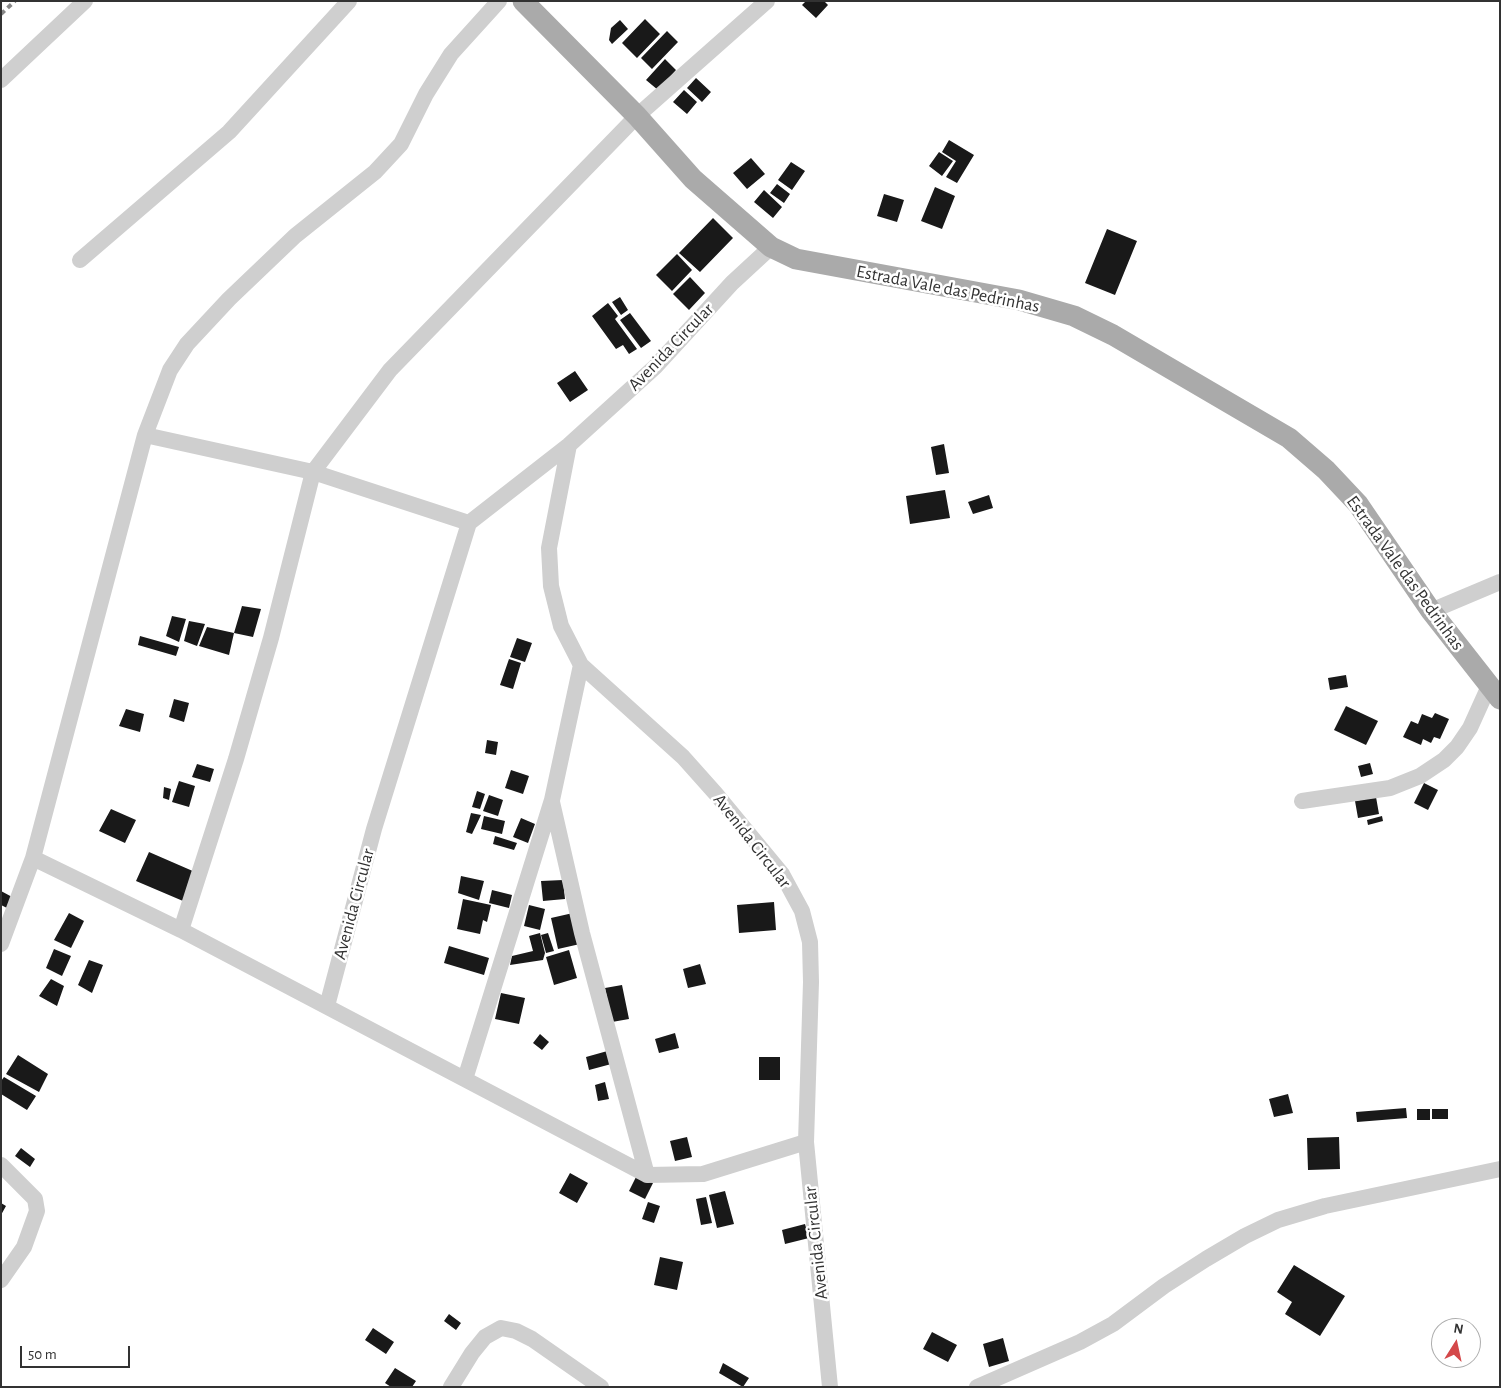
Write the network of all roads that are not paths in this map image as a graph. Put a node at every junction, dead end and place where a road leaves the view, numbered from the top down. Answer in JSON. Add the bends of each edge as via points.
{"nodes":[{"id":1,"x":84,"y":1,"type":"edge"},
{"id":2,"x":349,"y":1,"type":"edge"},
{"id":3,"x":498,"y":1,"type":"edge"},
{"id":4,"x":523,"y":1,"type":"edge"},
{"id":5,"x":767,"y":1,"type":"edge"},
{"id":6,"x":1,"y":80,"type":"edge"},
{"id":7,"x":637,"y":116,"type":"junction"},
{"id":8,"x":771,"y":247,"type":"junction"},
{"id":9,"x":80,"y":260,"type":"dead end"},
{"id":10,"x":145,"y":434,"type":"junction"},
{"id":11,"x":569,"y":445,"type":"junction"},
{"id":12,"x":313,"y":472,"type":"junction"},
{"id":13,"x":469,"y":523,"type":"junction"},
{"id":14,"x":1500,"y":582,"type":"edge"},
{"id":15,"x":1431,"y":610,"type":"junction"},
{"id":16,"x":581,"y":665,"type":"junction"},
{"id":17,"x":1494,"y":693,"type":"edge"},
{"id":18,"x":552,"y":800,"type":"junction"},
{"id":19,"x":1302,"y":802,"type":"dead end"},
{"id":20,"x":33,"y":858,"type":"junction"},
{"id":21,"x":181,"y":930,"type":"junction"},
{"id":22,"x":1,"y":944,"type":"edge"},
{"id":23,"x":327,"y":1006,"type":"junction"},
{"id":24,"x":465,"y":1078,"type":"junction"},
{"id":25,"x":806,"y":1142,"type":"junction"},
{"id":26,"x":1,"y":1165,"type":"edge"},
{"id":27,"x":1500,"y":1168,"type":"edge"},
{"id":28,"x":647,"y":1175,"type":"junction"},
{"id":29,"x":1,"y":1280,"type":"edge"},
{"id":30,"x":451,"y":1387,"type":"edge"},
{"id":31,"x":600,"y":1387,"type":"edge"},
{"id":32,"x":830,"y":1387,"type":"edge"},
{"id":33,"x":976,"y":1387,"type":"edge"}],
"edges":[{"from":1,"to":6,"type":"street"},
{"from":2,"to":9,"type":"street","via":[[229,132]]},
{"from":3,"to":10,"type":"street","via":[[451,54],[401,144],[375,172],[295,236],[187,344],[170,370]]},
{"from":4,"to":7,"type":"main road","name":"Estrada Vale das Pedrinhas"},
{"from":5,"to":7,"type":"street"},
{"from":7,"to":8,"type":"main road","name":"Estrada Vale das Pedrinhas","via":[[693,179]]},
{"from":7,"to":12,"type":"street","via":[[390,370]]},
{"from":8,"to":11,"type":"street","name":"Avenida Circular","via":[[732,283],[655,367]]},
{"from":8,"to":15,"type":"main road","name":"Estrada Vale das Pedrinhas","via":[[796,259],[1019,300],[1074,316],[1113,335],[1289,438],[1358,504]]},
{"from":10,"to":12,"type":"street"},
{"from":10,"to":20,"type":"street"},
{"from":11,"to":13,"type":"street","name":"Avenida Circular"},
{"from":11,"to":16,"type":"street","name":"Avenida Circular","via":[[550,548],[551,586],[561,626]]},
{"from":12,"to":13,"type":"street"},
{"from":12,"to":21,"type":"street","via":[[268,648]]},
{"from":13,"to":23,"type":"street","name":"Avenida Circular","via":[[374,829]]},
{"from":14,"to":15,"type":"street"},
{"from":15,"to":17,"type":"main road","name":"Estrada Vale das Pedrinhas"},
{"from":16,"to":18,"type":"street"},
{"from":16,"to":25,"type":"street","name":"Avenida Circular","via":[[684,757],[782,874],[802,911],[810,942],[811,982]]},
{"from":17,"to":19,"type":"street","via":[[1457,747],[1420,776],[1390,788]]},
{"from":18,"to":24,"type":"street"},
{"from":18,"to":28,"type":"street","via":[[582,933]]},
{"from":20,"to":21,"type":"street"},
{"from":20,"to":22,"type":"street"},
{"from":21,"to":23,"type":"street"},
{"from":23,"to":24,"type":"street","via":[[402,1048]]},
{"from":24,"to":28,"type":"street"},
{"from":25,"to":28,"type":"street","via":[[703,1174]]},
{"from":25,"to":32,"type":"street","name":"Avenida Circular"},
{"from":26,"to":29,"type":"street","via":[[35,1199],[38,1211],[24,1247]]},
{"from":27,"to":33,"type":"street","via":[[1326,1206],[1278,1220],[1206,1259],[1113,1324],[1080,1342]]},
{"from":30,"to":31,"type":"street","via":[[485,1337],[501,1328],[532,1339]]}]}
